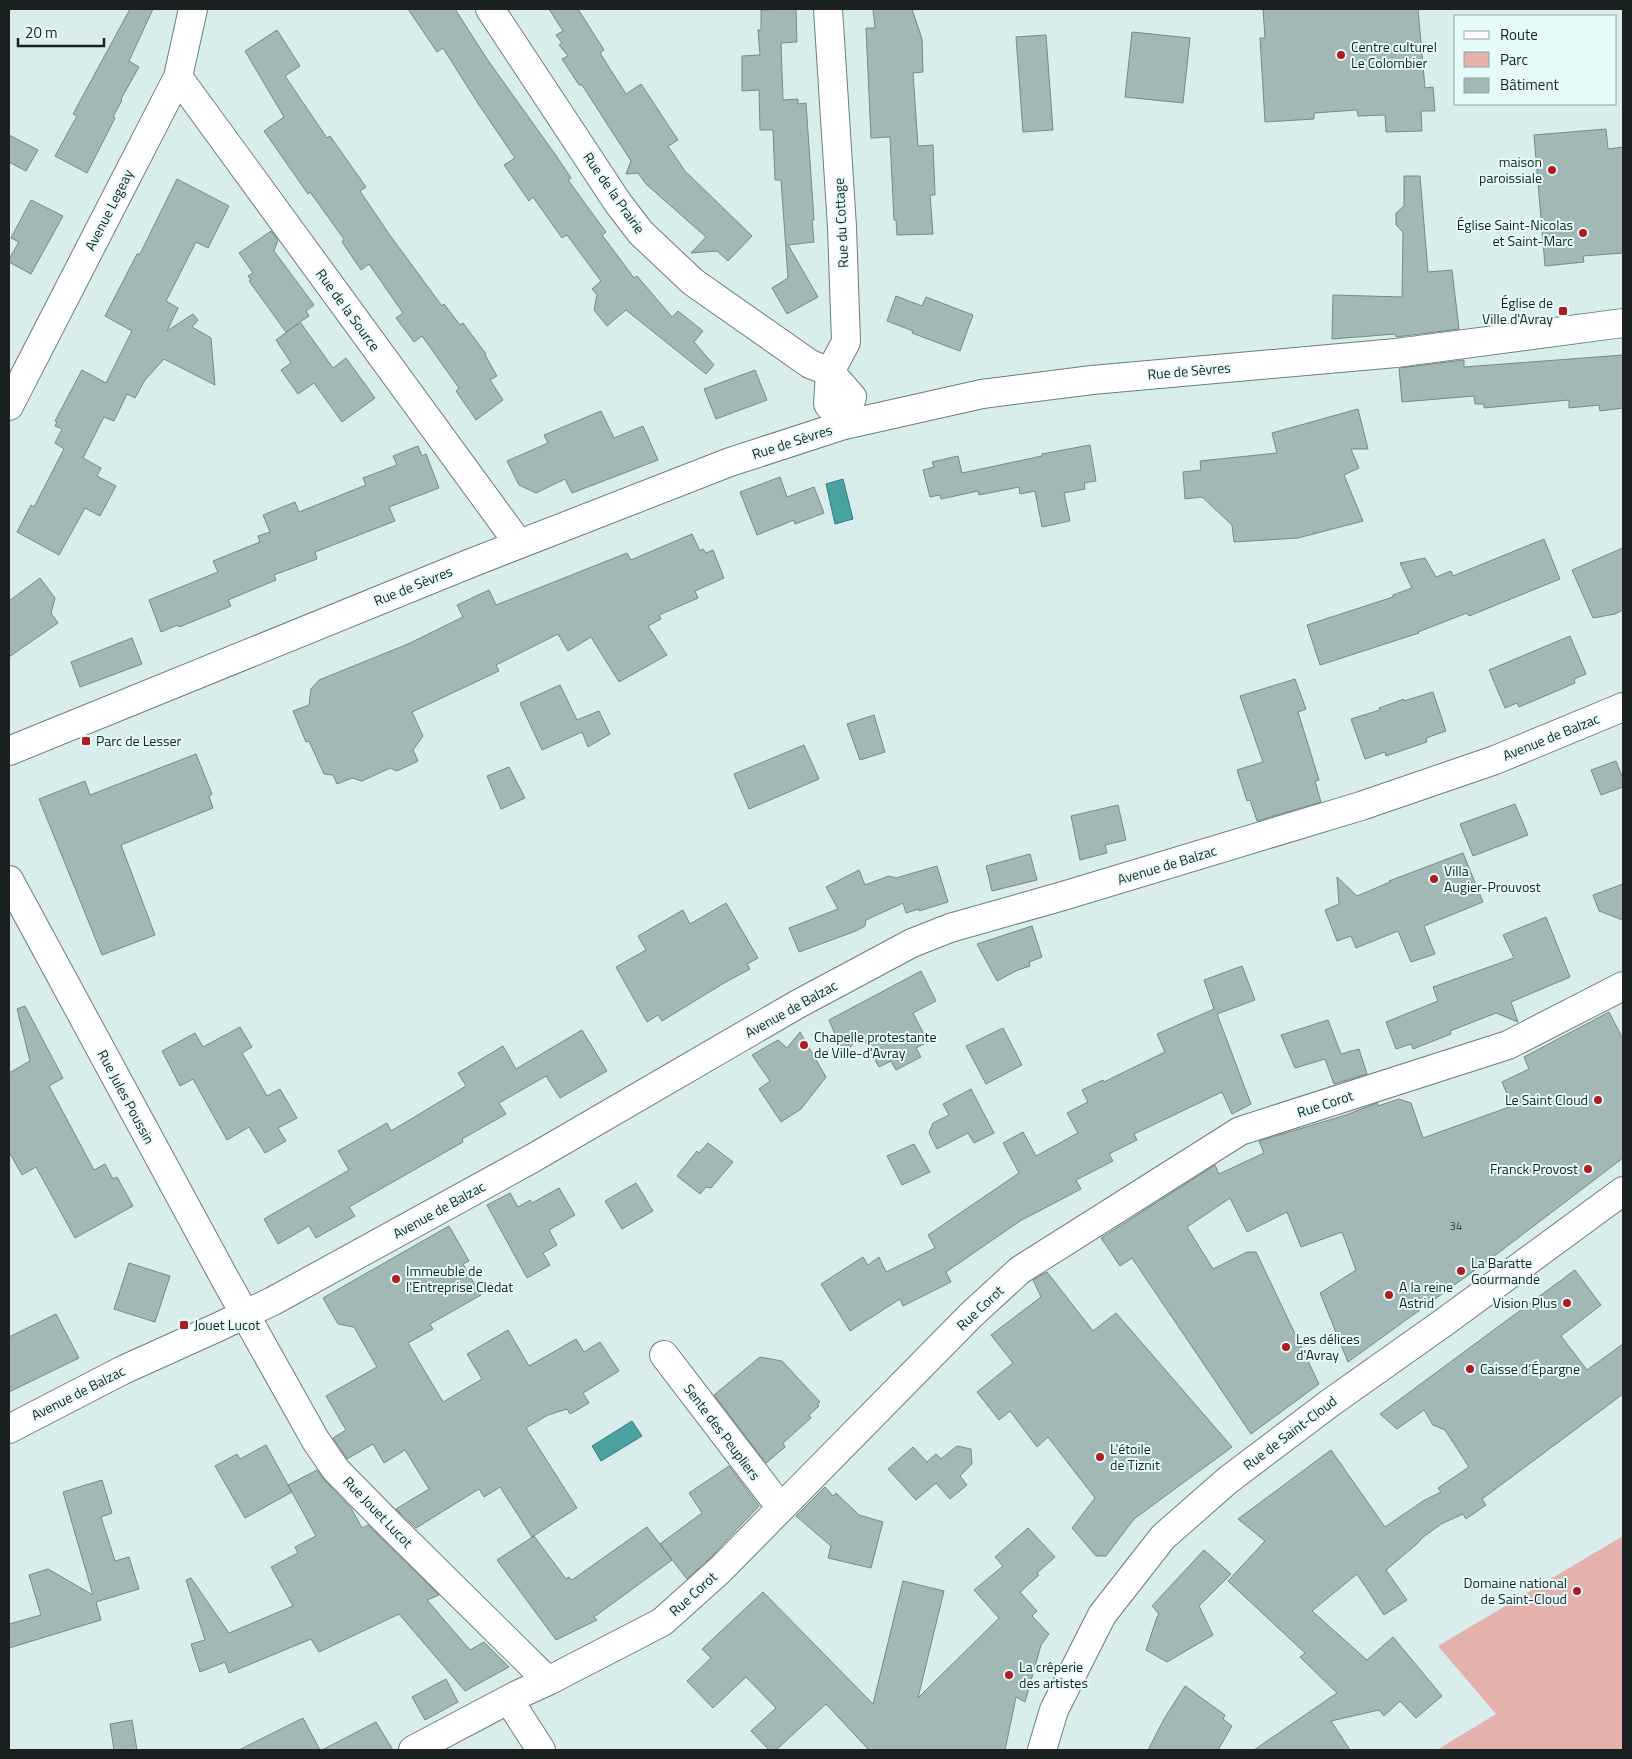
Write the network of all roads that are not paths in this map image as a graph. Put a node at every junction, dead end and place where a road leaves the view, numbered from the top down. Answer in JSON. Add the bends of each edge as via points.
{"nodes":[{"id":1,"x":193,"y":9,"type":"edge"},
{"id":2,"x":490,"y":9,"type":"edge"},
{"id":3,"x":828,"y":9,"type":"edge"},
{"id":4,"x":178,"y":77,"type":"junction"},
{"id":5,"x":1623,"y":323,"type":"edge"},
{"id":6,"x":830,"y":372,"type":"junction"},
{"id":7,"x":9,"y":406,"type":"edge"},
{"id":8,"x":844,"y":425,"type":"junction"},
{"id":9,"x":519,"y":544,"type":"junction"},
{"id":10,"x":1623,"y":707,"type":"edge"},
{"id":11,"x":9,"y":751,"type":"edge"},
{"id":12,"x":9,"y":880,"type":"edge"},
{"id":13,"x":1623,"y":986,"type":"edge"},
{"id":14,"x":1623,"y":1191,"type":"edge"},
{"id":15,"x":245,"y":1313,"type":"junction"},
{"id":16,"x":664,"y":1356,"type":"dead end"},
{"id":17,"x":9,"y":1429,"type":"edge"},
{"id":18,"x":781,"y":1508,"type":"junction"},
{"id":19,"x":548,"y":1681,"type":"junction"},
{"id":20,"x":508,"y":1700,"type":"junction"},
{"id":21,"x":414,"y":1750,"type":"edge"},
{"id":22,"x":541,"y":1750,"type":"edge"},
{"id":23,"x":1042,"y":1750,"type":"edge"}],
"edges":[{"from":1,"to":4,"type":"street","name":"Avenue Legeay"},
{"from":2,"to":6,"type":"street","name":"Rue de la Prairie","via":[[641,233],[693,282],[810,364]]},
{"from":3,"to":6,"type":"street","name":"Rue du Cottage","via":[[846,342]]},
{"from":4,"to":7,"type":"street","name":"Avenue Legeay"},
{"from":4,"to":9,"type":"street","name":"Rue de la Source"},
{"from":5,"to":8,"type":"street","name":"Rue de Sèvres","via":[[1396,353],[1092,380],[982,394]]},
{"from":6,"to":8,"type":"street","via":[[852,397]]},
{"from":8,"to":9,"type":"street","name":"Rue de Sèvres","via":[[730,462]]},
{"from":9,"to":11,"type":"street","name":"Rue de Sèvres"},
{"from":10,"to":15,"type":"street","name":"Avenue de Balzac","via":[[1495,760],[1361,806],[950,928],[912,943],[798,1004],[405,1230]]},
{"from":12,"to":15,"type":"street","name":"Rue Jules Poussin"},
{"from":13,"to":18,"type":"street","name":"Rue Corot","via":[[1508,1045],[1240,1131],[1020,1270],[971,1315]]},
{"from":14,"to":23,"type":"street","name":"Rue de Saint-Cloud","via":[[1330,1403],[1228,1480],[1163,1537],[1102,1615],[1054,1710]]},
{"from":15,"to":17,"type":"street","name":"Avenue de Balzac","via":[[123,1370]]},
{"from":15,"to":19,"type":"street","name":"Rue Jouet Lucot","via":[[316,1441],[336,1470]]},
{"from":16,"to":18,"type":"street","name":"Sente des Peupliers"},
{"from":18,"to":19,"type":"street","name":"Rue Corot","via":[[720,1570],[662,1622]]},
{"from":19,"to":20,"type":"street","name":"Rue Corot"},
{"from":20,"to":21,"type":"street","name":"Rue Corot"},
{"from":20,"to":22,"type":"street"}]}
